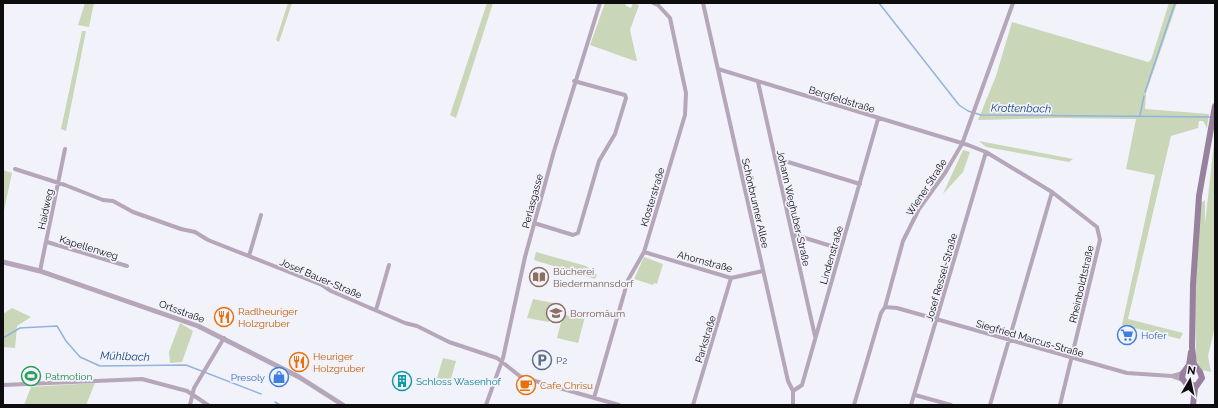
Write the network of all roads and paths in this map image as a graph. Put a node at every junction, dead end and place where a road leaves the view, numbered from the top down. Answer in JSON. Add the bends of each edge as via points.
{"nodes":[{"id":1,"x":600,"y":3,"type":"edge"},
{"id":2,"x":663,"y":3,"type":"edge"},
{"id":3,"x":703,"y":3,"type":"edge"},
{"id":4,"x":1013,"y":3,"type":"edge"},
{"id":5,"x":656,"y":4,"type":"edge"},
{"id":6,"x":718,"y":70,"type":"junction"},
{"id":7,"x":574,"y":81,"type":"junction"},
{"id":8,"x":758,"y":82,"type":"junction"},
{"id":9,"x":1215,"y":106,"type":"edge"},
{"id":10,"x":878,"y":119,"type":"junction"},
{"id":11,"x":962,"y":144,"type":"junction"},
{"id":12,"x":65,"y":149,"type":"dead end"},
{"id":13,"x":986,"y":152,"type":"junction"},
{"id":14,"x":775,"y":158,"type":"junction"},
{"id":15,"x":15,"y":169,"type":"dead end"},
{"id":16,"x":59,"y":184,"type":"junction"},
{"id":17,"x":860,"y":184,"type":"junction"},
{"id":18,"x":1052,"y":192,"type":"junction"},
{"id":19,"x":261,"y":215,"type":"dead end"},
{"id":20,"x":534,"y":223,"type":"junction"},
{"id":21,"x":792,"y":234,"type":"junction"},
{"id":22,"x":47,"y":242,"type":"junction"},
{"id":23,"x":841,"y":249,"type":"junction"},
{"id":24,"x":644,"y":252,"type":"junction"},
{"id":25,"x":249,"y":256,"type":"junction"},
{"id":26,"x":3,"y":262,"type":"edge"},
{"id":27,"x":389,"y":265,"type":"dead end"},
{"id":28,"x":127,"y":266,"type":"dead end"},
{"id":29,"x":40,"y":271,"type":"junction"},
{"id":30,"x":763,"y":271,"type":"junction"},
{"id":31,"x":731,"y":278,"type":"junction"},
{"id":32,"x":885,"y":306,"type":"junction"},
{"id":33,"x":376,"y":310,"type":"junction"},
{"id":34,"x":937,"y":320,"type":"junction"},
{"id":35,"x":815,"y":336,"type":"junction"},
{"id":36,"x":224,"y":338,"type":"junction"},
{"id":37,"x":1009,"y":340,"type":"junction"},
{"id":38,"x":1192,"y":347,"type":"junction"},
{"id":39,"x":1072,"y":359,"type":"junction"},
{"id":40,"x":502,"y":361,"type":"junction"},
{"id":41,"x":1188,"y":368,"type":"junction"},
{"id":42,"x":1196,"y":368,"type":"junction"},
{"id":43,"x":1183,"y":376,"type":"junction"},
{"id":44,"x":3,"y":385,"type":"edge"},
{"id":45,"x":1196,"y":385,"type":"junction"},
{"id":46,"x":1188,"y":386,"type":"junction"},
{"id":47,"x":793,"y":391,"type":"junction"},
{"id":48,"x":915,"y":394,"type":"junction"},
{"id":49,"x":193,"y":395,"type":"junction"},
{"id":50,"x":594,"y":398,"type":"junction"},
{"id":51,"x":190,"y":405,"type":"edge"},
{"id":52,"x":208,"y":405,"type":"edge"},
{"id":53,"x":342,"y":405,"type":"edge"},
{"id":54,"x":486,"y":405,"type":"edge"},
{"id":55,"x":619,"y":405,"type":"edge"},
{"id":56,"x":693,"y":405,"type":"edge"},
{"id":57,"x":793,"y":405,"type":"edge"},
{"id":58,"x":854,"y":405,"type":"edge"},
{"id":59,"x":911,"y":405,"type":"edge"},
{"id":60,"x":951,"y":405,"type":"edge"},
{"id":61,"x":990,"y":405,"type":"edge"},
{"id":62,"x":1060,"y":405,"type":"edge"},
{"id":63,"x":1191,"y":405,"type":"edge"}],
"edges":[{"from":1,"to":7,"type":"street","name":"Perlasgasse"},
{"from":2,"to":5,"type":"street"},
{"from":3,"to":6,"type":"street","name":"Schönbrunner Allee"},
{"from":4,"to":11,"type":"street","name":"Wiener Straße"},
{"from":5,"to":24,"type":"street","name":"Klosterstraße","via":[[670,18],[686,93],[685,115]]},
{"from":6,"to":8,"type":"street","name":"Bergfeldstraße"},
{"from":6,"to":30,"type":"street","name":"Schönbrunner Allee"},
{"from":7,"to":20,"type":"street","name":"Perlasgasse"},
{"from":7,"to":20,"type":"street","via":[[625,95],[626,98],[615,134],[599,161],[578,233],[573,235]]},
{"from":8,"to":10,"type":"street","name":"Bergfeldstraße"},
{"from":8,"to":14,"type":"street","name":"Johann Weghuber-Straße"},
{"from":9,"to":38,"type":"main road","via":[[1199,196],[1192,285]]},
{"from":10,"to":11,"type":"street","name":"Bergfeldstraße"},
{"from":10,"to":17,"type":"street","name":"Lindenstraße"},
{"from":11,"to":13,"type":"street","name":"Rheinboldtstraße"},
{"from":11,"to":32,"type":"street","name":"Wiener Straße","via":[[945,173],[919,208],[903,241]]},
{"from":12,"to":16,"type":"street","name":"Haidweg"},
{"from":13,"to":18,"type":"street","name":"Rheinboldtstraße"},
{"from":13,"to":34,"type":"street","name":"Josef Ressel-Straße"},
{"from":14,"to":17,"type":"street"},
{"from":14,"to":21,"type":"street","name":"Johann Weghuber-Straße"},
{"from":15,"to":16,"type":"street","name":"Josef Bauer-Straße"},
{"from":16,"to":22,"type":"street","name":"Haidweg"},
{"from":16,"to":25,"type":"street","name":"Josef Bauer-Straße","via":[[103,200],[113,201],[133,212],[174,227],[192,230],[208,240]]},
{"from":17,"to":23,"type":"street","name":"Lindenstraße"},
{"from":18,"to":37,"type":"street"},
{"from":18,"to":39,"type":"street","name":"Rheinboldtstraße","via":[[1097,227],[1100,240]]},
{"from":19,"to":25,"type":"street"},
{"from":20,"to":40,"type":"street","name":"Perlasgasse"},
{"from":21,"to":23,"type":"street"},
{"from":21,"to":35,"type":"street","name":"Johann Weghuber-Straße"},
{"from":22,"to":28,"type":"street","name":"Kapellenweg"},
{"from":22,"to":29,"type":"street","name":"Haidweg"},
{"from":23,"to":35,"type":"street","name":"Lindenstraße"},
{"from":24,"to":31,"type":"street","name":"Ahornstraße"},
{"from":24,"to":50,"type":"street","name":"Klosterstraße","via":[[628,280]]},
{"from":25,"to":33,"type":"street","name":"Josef Bauer-Straße"},
{"from":26,"to":29,"type":"street","name":"Ortsstraße"},
{"from":27,"to":33,"type":"street"},
{"from":29,"to":36,"type":"street","name":"Ortsstraße","via":[[170,315]]},
{"from":30,"to":31,"type":"street","name":"Ahornstraße"},
{"from":30,"to":47,"type":"street","name":"Schönbrunner Allee","via":[[788,381]]},
{"from":31,"to":56,"type":"street","name":"Parkstraße"},
{"from":32,"to":34,"type":"street","name":"Siegfried Marcus-Straße"},
{"from":32,"to":58,"type":"street","name":"Wiener Straße"},
{"from":33,"to":40,"type":"street","name":"Josef Bauer-Straße","via":[[449,342]]},
{"from":34,"to":37,"type":"street","name":"Siegfried Marcus-Straße"},
{"from":34,"to":48,"type":"street","name":"Josef Ressel-Straße"},
{"from":35,"to":47,"type":"street","name":"Lindenstraße","via":[[802,385]]},
{"from":36,"to":49,"type":"street","via":[[194,388]]},
{"from":36,"to":53,"type":"street","name":"Ortsstraße","via":[[299,377]]},
{"from":37,"to":39,"type":"street","name":"Siegfried Marcus-Straße"},
{"from":37,"to":61,"type":"street"},
{"from":38,"to":41,"type":"main road"},
{"from":38,"to":42,"type":"main road"},
{"from":39,"to":43,"type":"street","name":"Siegfried Marcus-Straße","via":[[1132,374]]},
{"from":39,"to":62,"type":"street","name":"Rheinboldtstraße"},
{"from":40,"to":50,"type":"street","name":"Josef Bauer-Straße","via":[[521,377]]},
{"from":40,"to":54,"type":"street","name":"Perlasgasse"},
{"from":41,"to":42,"type":"main road"},
{"from":41,"to":43,"type":"main road"},
{"from":42,"to":45,"type":"main road","via":[[1202,378]]},
{"from":43,"to":46,"type":"main road"},
{"from":44,"to":49,"type":"street","via":[[142,379],[187,391]]},
{"from":45,"to":46,"type":"main road"},
{"from":45,"to":63,"type":"main road"},
{"from":46,"to":63,"type":"main road"},
{"from":47,"to":57,"type":"street","name":"Schönbrunner Allee"},
{"from":48,"to":59,"type":"street","name":"Josef Ressel-Straße"},
{"from":48,"to":60,"type":"street"},
{"from":49,"to":51,"type":"street"},
{"from":49,"to":52,"type":"street"},
{"from":50,"to":55,"type":"street","name":"Josef Bauer-Straße"}]}
